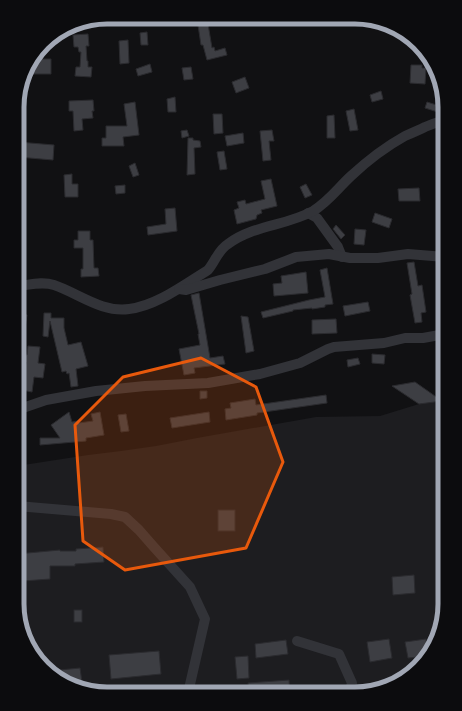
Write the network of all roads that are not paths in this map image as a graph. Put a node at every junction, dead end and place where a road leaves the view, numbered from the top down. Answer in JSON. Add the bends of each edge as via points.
{"nodes":[{"id":1,"x":438,"y":121,"type":"edge"},
{"id":2,"x":308,"y":213,"type":"junction"},
{"id":3,"x":438,"y":256,"type":"edge"},
{"id":4,"x":342,"y":257,"type":"junction"},
{"id":5,"x":24,"y":285,"type":"edge"},
{"id":6,"x":177,"y":289,"type":"junction"},
{"id":7,"x":438,"y":335,"type":"edge"},
{"id":8,"x":24,"y":408,"type":"edge"},
{"id":9,"x":24,"y":507,"type":"edge"},
{"id":10,"x":297,"y":641,"type":"dead end"},
{"id":11,"x":190,"y":687,"type":"edge"},
{"id":12,"x":351,"y":687,"type":"edge"}],
"edges":[{"from":1,"to":2,"type":"street","via":[[406,136],[375,156],[325,203]]},
{"from":2,"to":4,"type":"street","via":[[317,218],[338,247]]},
{"from":2,"to":6,"type":"street","via":[[237,238],[219,252],[208,270]]},
{"from":3,"to":4,"type":"street","via":[[408,254],[378,258]]},
{"from":4,"to":6,"type":"street","via":[[329,254],[296,257],[265,269],[186,290]]},
{"from":5,"to":6,"type":"street","via":[[53,285],[97,304],[127,310],[152,303]]},
{"from":7,"to":8,"type":"street","via":[[334,347],[300,363],[260,374],[208,383],[96,391],[46,400]]},
{"from":9,"to":11,"type":"street","via":[[111,514],[125,517],[140,530],[190,587],[205,619]]},
{"from":10,"to":12,"type":"street","via":[[339,654],[352,683]]}]}
